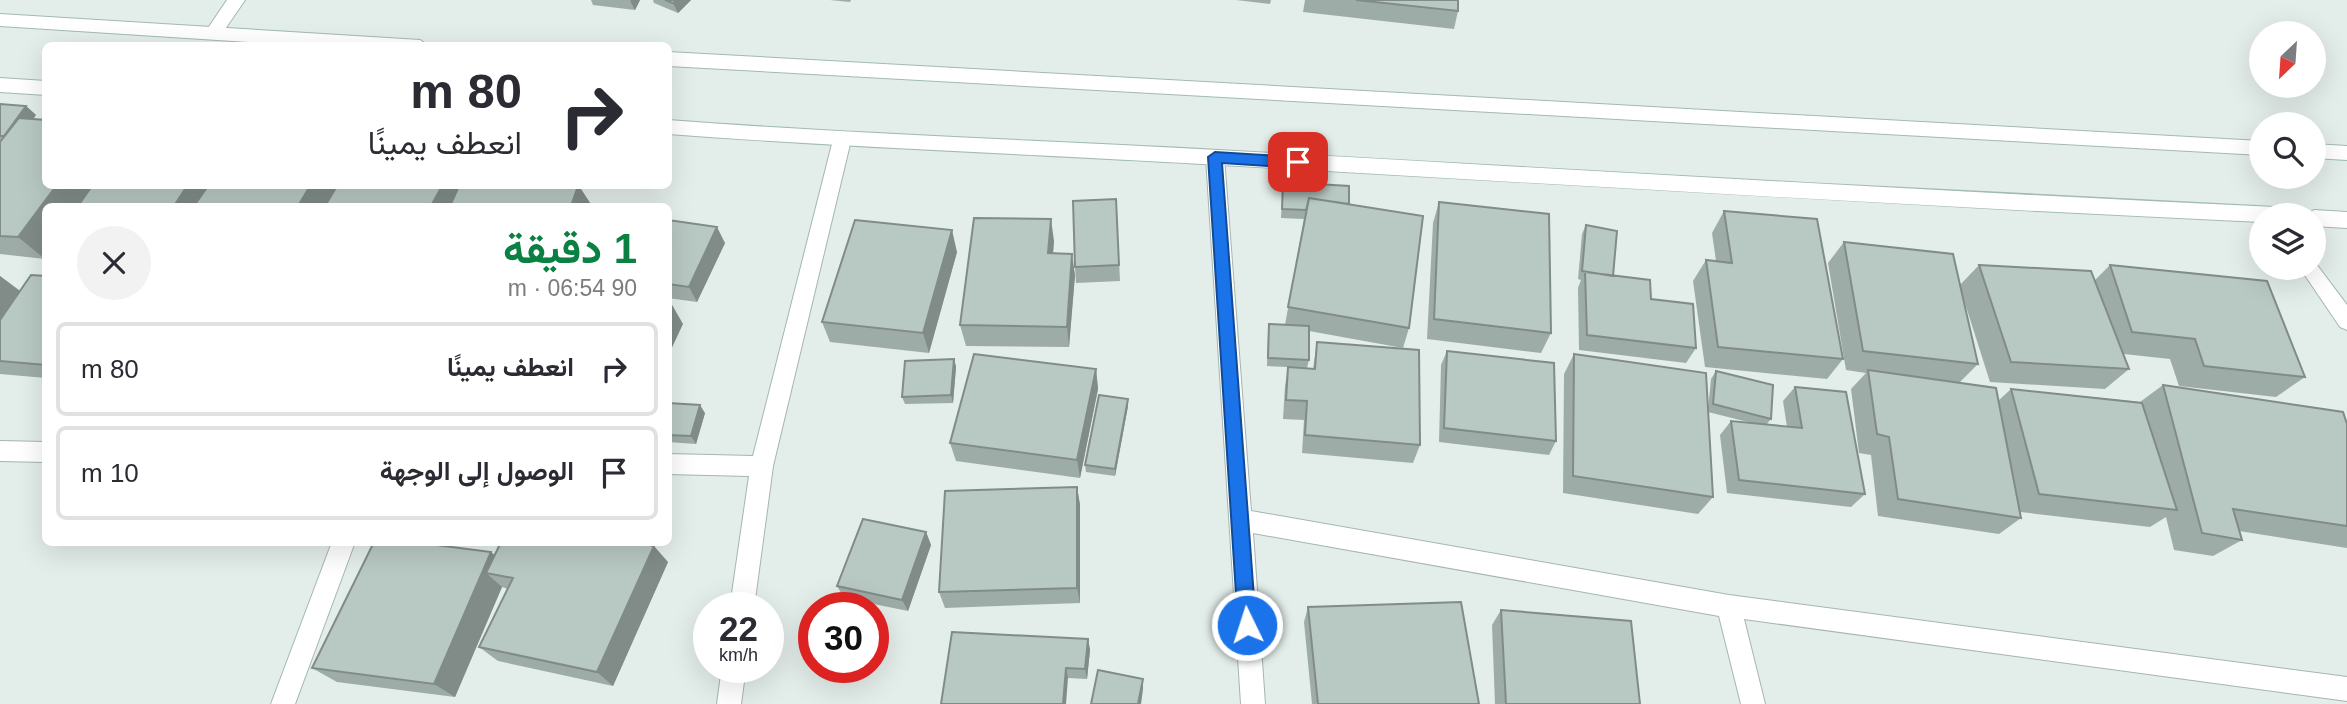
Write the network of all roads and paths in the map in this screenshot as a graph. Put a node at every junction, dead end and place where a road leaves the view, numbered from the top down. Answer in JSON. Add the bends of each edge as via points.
{"nodes":[{"id":1,"x":236,"y":0,"type":"edge"},
{"id":2,"x":0,"y":20,"type":"edge"},
{"id":3,"x":213,"y":34,"type":"junction"},
{"id":4,"x":351,"y":42,"type":"edge"},
{"id":5,"x":672,"y":59,"type":"edge"},
{"id":6,"x":0,"y":85,"type":"edge"},
{"id":7,"x":42,"y":88,"type":"edge"},
{"id":8,"x":672,"y":127,"type":"edge"},
{"id":9,"x":842,"y":139,"type":"junction"},
{"id":10,"x":2249,"y":147,"type":"edge"},
{"id":11,"x":2326,"y":152,"type":"edge"},
{"id":12,"x":2347,"y":153,"type":"edge"},
{"id":13,"x":1215,"y":157,"type":"junction"},
{"id":14,"x":2249,"y":214,"type":"edge"},
{"id":15,"x":2326,"y":219,"type":"edge"},
{"id":16,"x":2347,"y":220,"type":"edge"},
{"id":17,"x":2318,"y":280,"type":"edge"},
{"id":18,"x":2347,"y":321,"type":"edge"},
{"id":19,"x":0,"y":451,"type":"edge"},
{"id":20,"x":42,"y":452,"type":"edge"},
{"id":21,"x":672,"y":464,"type":"edge"},
{"id":22,"x":762,"y":466,"type":"junction"},
{"id":23,"x":1240,"y":520,"type":"junction"},
{"id":24,"x":342,"y":546,"type":"edge"},
{"id":25,"x":744,"y":592,"type":"edge"},
{"id":26,"x":1729,"y":606,"type":"junction"},
{"id":27,"x":732,"y":683,"type":"edge"},
{"id":28,"x":2347,"y":689,"type":"edge"},
{"id":29,"x":283,"y":704,"type":"edge"},
{"id":30,"x":729,"y":704,"type":"edge"},
{"id":31,"x":1253,"y":704,"type":"edge"},
{"id":32,"x":1753,"y":704,"type":"edge"}],
"edges":[{"from":1,"to":3,"type":"street"},
{"from":2,"to":3,"type":"street"},
{"from":3,"to":4,"type":"street"},
{"from":5,"to":10,"type":"street"},
{"from":6,"to":7,"type":"street"},
{"from":8,"to":9,"type":"street"},
{"from":9,"to":13,"type":"street"},
{"from":9,"to":22,"type":"street"},
{"from":11,"to":12,"type":"street"},
{"from":13,"to":14,"type":"street"},
{"from":13,"to":23,"type":"street"},
{"from":15,"to":16,"type":"street"},
{"from":17,"to":18,"type":"street"},
{"from":19,"to":20,"type":"street"},
{"from":21,"to":22,"type":"street"},
{"from":22,"to":25,"type":"street"},
{"from":23,"to":26,"type":"street"},
{"from":23,"to":31,"type":"street"},
{"from":24,"to":29,"type":"street"},
{"from":26,"to":28,"type":"street"},
{"from":26,"to":32,"type":"street"},
{"from":27,"to":30,"type":"street"}]}
